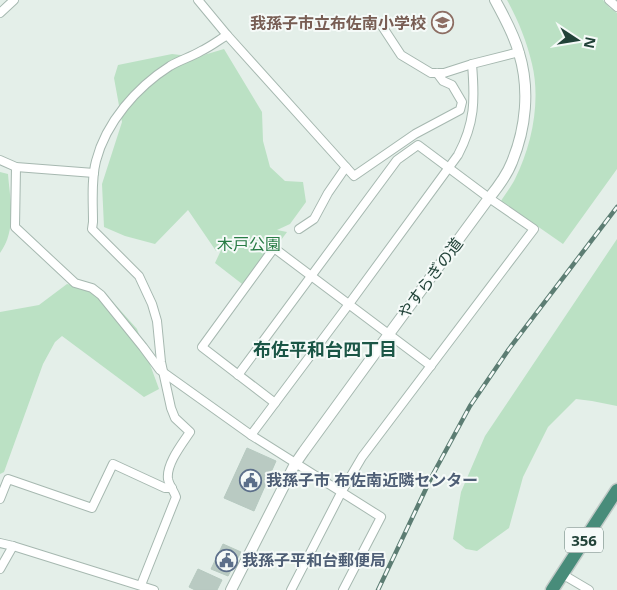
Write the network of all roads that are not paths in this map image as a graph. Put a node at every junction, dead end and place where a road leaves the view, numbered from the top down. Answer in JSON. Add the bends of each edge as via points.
{"nodes":[{"id":1,"x":14,"y":0,"type":"edge"},
{"id":2,"x":198,"y":0,"type":"edge"},
{"id":3,"x":495,"y":0,"type":"edge"},
{"id":4,"x":0,"y":13,"type":"edge"},
{"id":5,"x":380,"y":23,"type":"dead end"},
{"id":6,"x":227,"y":35,"type":"junction"},
{"id":7,"x":519,"y":52,"type":"junction"},
{"id":8,"x":472,"y":64,"type":"junction"},
{"id":9,"x":437,"y":73,"type":"junction"},
{"id":10,"x":0,"y":160,"type":"edge"},
{"id":11,"x":16,"y":167,"type":"junction"},
{"id":12,"x":346,"y":168,"type":"junction"},
{"id":13,"x":449,"y":168,"type":"junction"},
{"id":14,"x":94,"y":173,"type":"junction"},
{"id":15,"x":490,"y":198,"type":"junction"},
{"id":16,"x":299,"y":229,"type":"dead end"},
{"id":17,"x":312,"y":276,"type":"junction"},
{"id":18,"x":349,"y":304,"type":"junction"},
{"id":19,"x":389,"y":334,"type":"junction"},
{"id":20,"x":431,"y":366,"type":"junction"},
{"id":21,"x":165,"y":374,"type":"junction"},
{"id":22,"x":238,"y":375,"type":"junction"},
{"id":23,"x":275,"y":403,"type":"junction"},
{"id":24,"x":251,"y":435,"type":"junction"},
{"id":25,"x":295,"y":464,"type":"junction"},
{"id":26,"x":172,"y":488,"type":"junction"},
{"id":27,"x":617,"y":490,"type":"edge"},
{"id":28,"x":342,"y":491,"type":"junction"},
{"id":29,"x":0,"y":499,"type":"edge"},
{"id":30,"x":0,"y":543,"type":"edge"},
{"id":31,"x":13,"y":546,"type":"junction"},
{"id":32,"x":0,"y":569,"type":"edge"},
{"id":33,"x":562,"y":574,"type":"junction"},
{"id":34,"x":141,"y":585,"type":"junction"},
{"id":35,"x":154,"y":590,"type":"edge"},
{"id":36,"x":231,"y":590,"type":"edge"},
{"id":37,"x":291,"y":590,"type":"edge"},
{"id":38,"x":343,"y":590,"type":"edge"},
{"id":39,"x":552,"y":590,"type":"edge"},
{"id":40,"x":589,"y":590,"type":"edge"}],
"edges":[{"from":1,"to":4,"type":"street"},
{"from":2,"to":6,"type":"street"},
{"from":3,"to":7,"type":"street","name":"やすらぎの道"},
{"from":5,"to":9,"type":"street","via":[[401,55],[431,73]]},
{"from":6,"to":12,"type":"street"},
{"from":6,"to":14,"type":"street","via":[[146,83],[121,110],[103,140]]},
{"from":7,"to":8,"type":"street"},
{"from":7,"to":15,"type":"street","name":"やすらぎの道","via":[[525,90],[521,137],[512,164]]},
{"from":8,"to":9,"type":"street"},
{"from":8,"to":13,"type":"street","via":[[474,104],[470,127]]},
{"from":9,"to":12,"type":"street","via":[[457,93],[462,102],[460,110],[415,134],[354,176]]},
{"from":10,"to":11,"type":"street"},
{"from":11,"to":14,"type":"street"},
{"from":11,"to":21,"type":"street","via":[[15,227],[75,283],[101,294]]},
{"from":12,"to":16,"type":"street","via":[[314,219]]},
{"from":13,"to":15,"type":"street"},
{"from":13,"to":17,"type":"street","via":[[418,145],[397,160]]},
{"from":13,"to":18,"type":"street"},
{"from":14,"to":21,"type":"street","via":[[92,229],[144,285],[157,321]]},
{"from":15,"to":19,"type":"street","name":"やすらぎの道"},
{"from":15,"to":20,"type":"street","via":[[534,228]]},
{"from":17,"to":18,"type":"street"},
{"from":17,"to":22,"type":"street"},
{"from":17,"to":22,"type":"street","via":[[274,248],[202,347]]},
{"from":18,"to":19,"type":"street"},
{"from":18,"to":23,"type":"street"},
{"from":19,"to":20,"type":"street"},
{"from":19,"to":25,"type":"street","name":"やすらぎの道"},
{"from":20,"to":28,"type":"street","via":[[362,457]]},
{"from":21,"to":24,"type":"street"},
{"from":21,"to":26,"type":"street","via":[[175,418],[190,432],[170,465],[168,472]]},
{"from":22,"to":23,"type":"street"},
{"from":23,"to":24,"type":"street"},
{"from":24,"to":25,"type":"street"},
{"from":25,"to":28,"type":"street"},
{"from":25,"to":36,"type":"street","name":"やすらぎの道"},
{"from":26,"to":29,"type":"street","via":[[165,488],[113,464],[92,508],[8,479]]},
{"from":26,"to":34,"type":"street","via":[[176,497]]},
{"from":27,"to":33,"type":"highway","number":"356"},
{"from":28,"to":37,"type":"street"},
{"from":28,"to":38,"type":"street","via":[[381,517]]},
{"from":30,"to":31,"type":"street"},
{"from":31,"to":32,"type":"street"},
{"from":31,"to":34,"type":"street"},
{"from":33,"to":39,"type":"highway","number":"356"},
{"from":33,"to":40,"type":"street"},
{"from":34,"to":35,"type":"street"}]}
